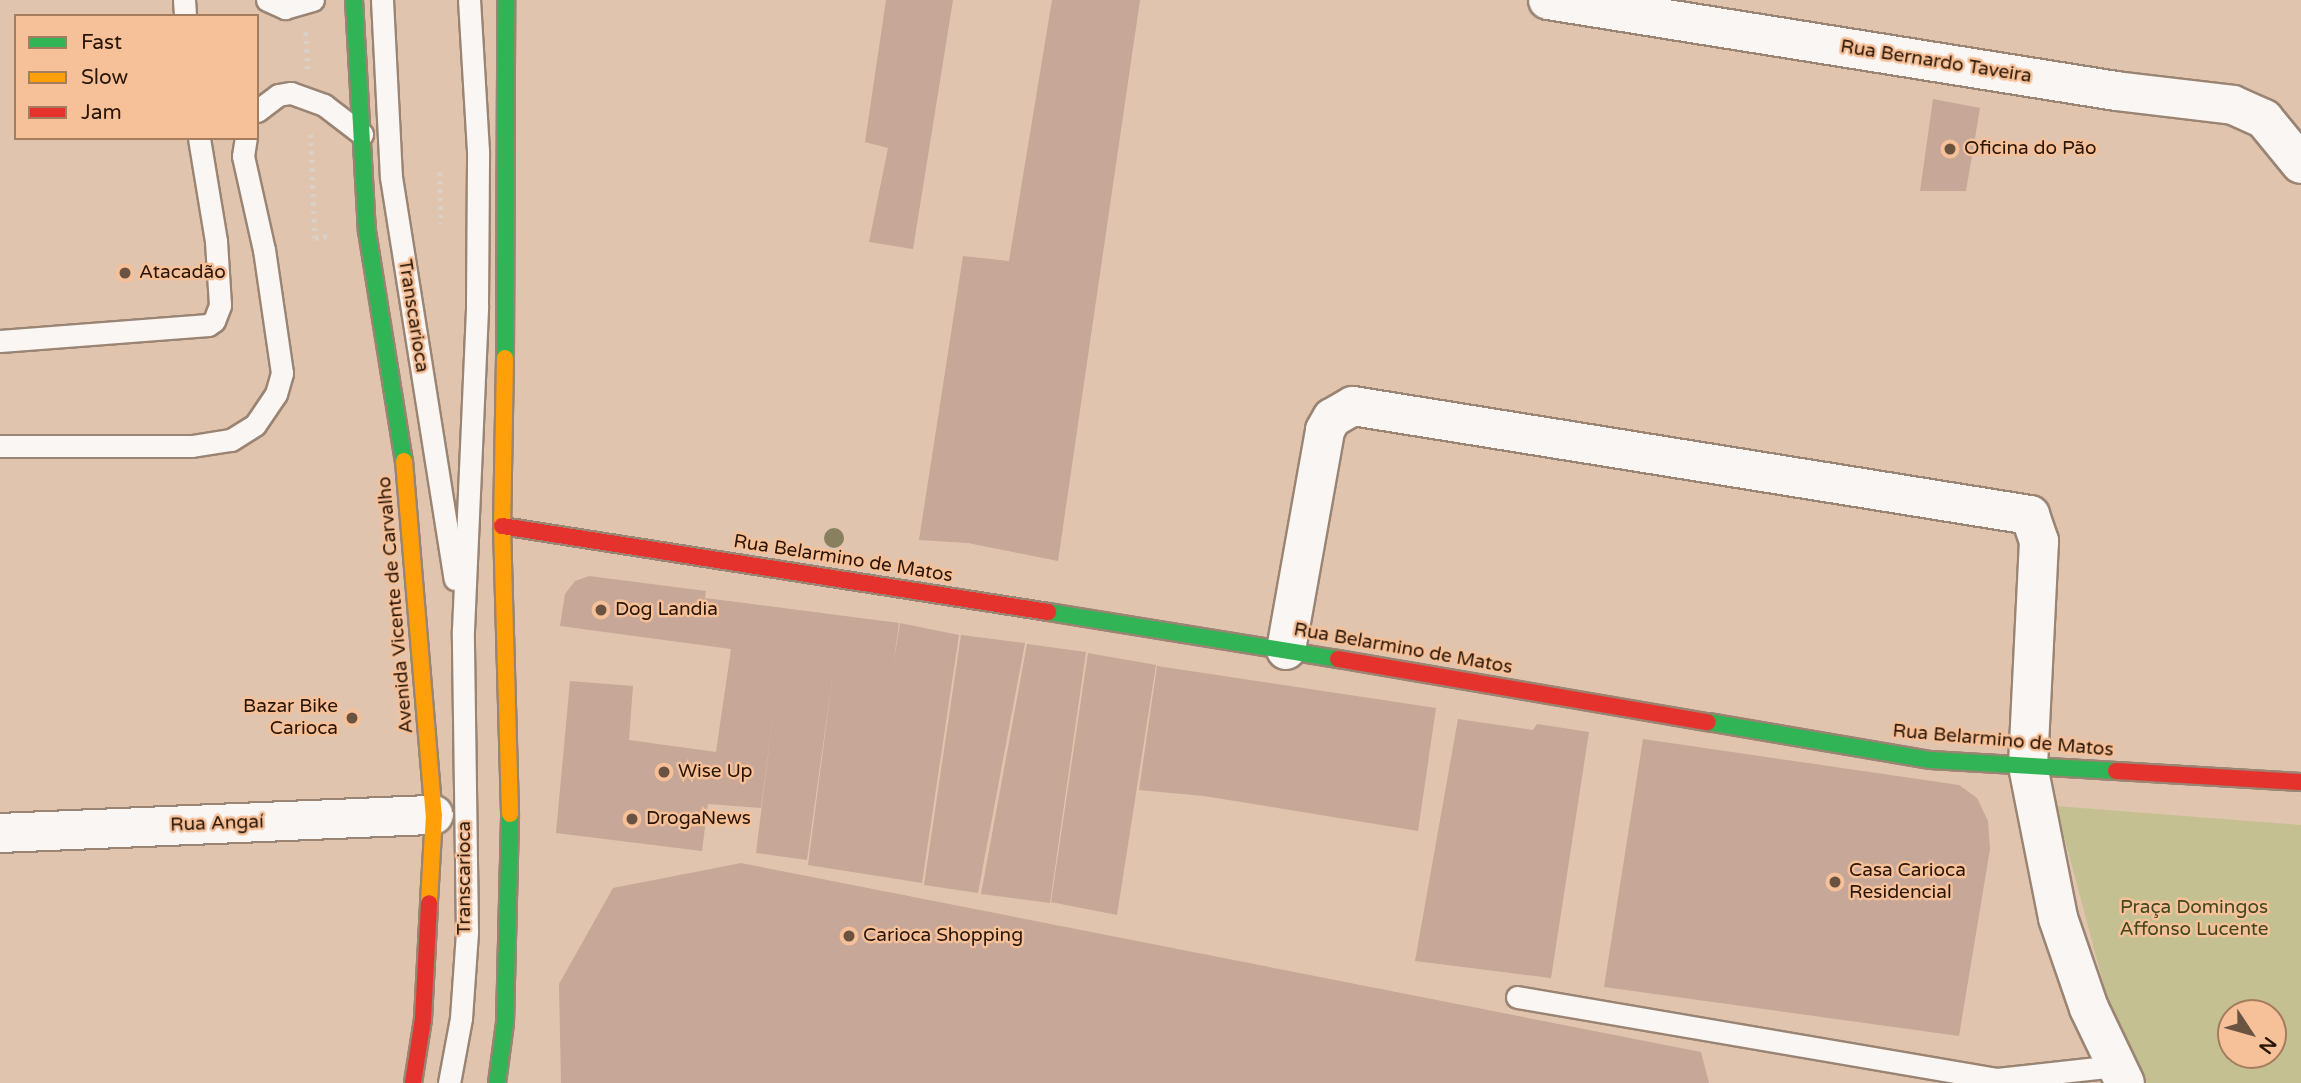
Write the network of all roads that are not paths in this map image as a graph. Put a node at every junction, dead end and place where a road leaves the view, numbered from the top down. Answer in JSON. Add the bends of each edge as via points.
{"nodes":[{"id":1,"x":267,"y":0,"type":"edge"},
{"id":2,"x":313,"y":0,"type":"edge"},
{"id":3,"x":354,"y":0,"type":"edge"},
{"id":4,"x":382,"y":0,"type":"edge"},
{"id":5,"x":470,"y":0,"type":"edge"},
{"id":6,"x":506,"y":0,"type":"edge"},
{"id":7,"x":1548,"y":0,"type":"edge"},
{"id":8,"x":259,"y":110,"type":"edge"},
{"id":9,"x":362,"y":134,"type":"junction"},
{"id":10,"x":199,"y":140,"type":"edge"},
{"id":11,"x":246,"y":140,"type":"edge"},
{"id":12,"x":2301,"y":164,"type":"edge"},
{"id":13,"x":0,"y":341,"type":"edge"},
{"id":14,"x":0,"y":446,"type":"edge"},
{"id":15,"x":502,"y":526,"type":"junction"},
{"id":16,"x":463,"y":630,"type":"junction"},
{"id":17,"x":1286,"y":650,"type":"junction"},
{"id":18,"x":2028,"y":766,"type":"junction"},
{"id":19,"x":2301,"y":782,"type":"edge"},
{"id":20,"x":434,"y":815,"type":"junction"},
{"id":21,"x":0,"y":833,"type":"edge"},
{"id":22,"x":1517,"y":997,"type":"dead end"},
{"id":23,"x":2120,"y":1074,"type":"edge"},
{"id":24,"x":413,"y":1083,"type":"edge"},
{"id":25,"x":449,"y":1083,"type":"edge"},
{"id":26,"x":497,"y":1083,"type":"edge"}],
"edges":[{"from":1,"to":2,"type":"lane","via":[[285,8]]},
{"from":3,"to":9,"type":"main road","name":"Avenida Vicente de Carvalho"},
{"from":4,"to":16,"type":"lane","name":"Transcarioca","via":[[391,177]]},
{"from":5,"to":16,"type":"lane","name":"Transcarioca","via":[[478,151],[477,305]]},
{"from":6,"to":15,"type":"main road","via":[[509,81]]},
{"from":7,"to":12,"type":"street","name":"Rua Bernardo Taveira","via":[[2116,91],[2233,105],[2264,119]]},
{"from":8,"to":9,"type":"lane","via":[[278,96],[300,95],[324,105]]},
{"from":9,"to":20,"type":"main road","name":"Avenida Vicente de Carvalho","via":[[367,231],[420,589]]},
{"from":10,"to":13,"type":"lane","via":[[216,241],[220,305],[214,321]]},
{"from":11,"to":14,"type":"lane","via":[[243,156],[264,250],[282,373],[276,394],[255,425],[231,440],[192,446]]},
{"from":15,"to":17,"type":"main road","name":"Rua Belarmino de Matos"},
{"from":15,"to":26,"type":"main road","via":[[511,848],[505,1023]]},
{"from":16,"to":25,"type":"lane","name":"Transcarioca","via":[[467,932],[461,1018]]},
{"from":17,"to":18,"type":"main road","name":"Rua Belarmino de Matos","via":[[1931,760]]},
{"from":17,"to":18,"type":"street","via":[[1325,430],[1332,418],[1353,406],[2016,509],[2030,515],[2039,541]]},
{"from":18,"to":19,"type":"main road","name":"Rua Belarmino de Matos"},
{"from":18,"to":23,"type":"street","via":[[2058,918],[2089,1008]]},
{"from":20,"to":21,"type":"street","name":"Rua Angaí"},
{"from":20,"to":24,"type":"main road","name":"Avenida Vicente de Carvalho","via":[[423,1019]]},
{"from":22,"to":23,"type":"lane","via":[[1986,1078]]}]}
